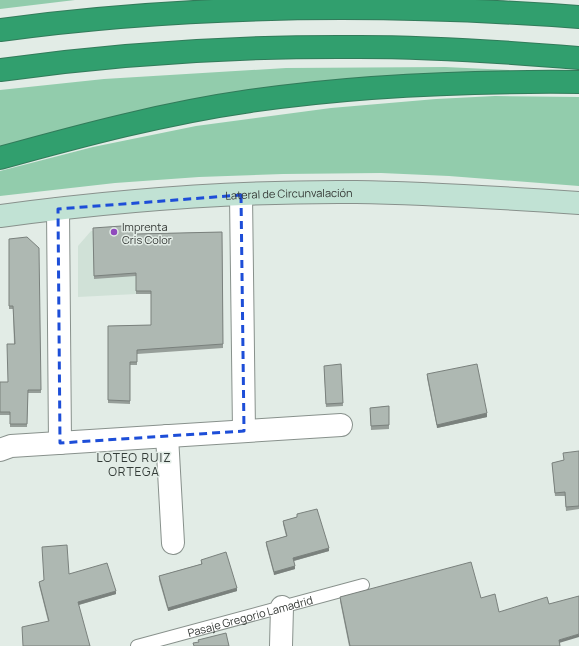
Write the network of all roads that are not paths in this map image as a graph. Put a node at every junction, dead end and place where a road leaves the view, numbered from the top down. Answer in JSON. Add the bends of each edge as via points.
{"nodes":[{"id":1,"x":579,"y":17,"type":"edge"},
{"id":2,"x":0,"y":30,"type":"edge"},
{"id":3,"x":579,"y":58,"type":"edge"},
{"id":4,"x":0,"y":70,"type":"edge"},
{"id":5,"x":579,"y":82,"type":"edge"},
{"id":6,"x":0,"y":158,"type":"edge"},
{"id":7,"x":241,"y":195,"type":"junction"},
{"id":8,"x":579,"y":203,"type":"edge"},
{"id":9,"x":58,"y":209,"type":"junction"},
{"id":10,"x":0,"y":216,"type":"edge"},
{"id":11,"x":341,"y":425,"type":"dead end"},
{"id":12,"x":244,"y":431,"type":"junction"},
{"id":13,"x":167,"y":436,"type":"junction"},
{"id":14,"x":60,"y":443,"type":"junction"},
{"id":15,"x":0,"y":450,"type":"edge"},
{"id":16,"x":173,"y":543,"type":"dead end"},
{"id":17,"x":363,"y":585,"type":"dead end"},
{"id":18,"x":282,"y":607,"type":"junction"},
{"id":19,"x":137,"y":646,"type":"edge"},
{"id":20,"x":281,"y":646,"type":"edge"}],
"edges":[{"from":1,"to":2,"type":"highway","via":[[467,10],[336,7],[192,12]]},
{"from":3,"to":4,"type":"highway","via":[[461,50],[358,47],[159,54]]},
{"from":5,"to":6,"type":"highway","via":[[419,84],[250,101],[94,132]]},
{"from":7,"to":8,"type":"street","name":"Lateral de Circunvalación","via":[[356,192]]},
{"from":7,"to":9,"type":"street","name":"Lateral de Circunvalación","via":[[184,197]]},
{"from":7,"to":12,"type":"street"},
{"from":9,"to":10,"type":"street","name":"Lateral de Circunvalación"},
{"from":9,"to":14,"type":"street"},
{"from":11,"to":12,"type":"street"},
{"from":12,"to":13,"type":"street"},
{"from":13,"to":14,"type":"street"},
{"from":13,"to":16,"type":"street"},
{"from":14,"to":15,"type":"street","via":[[11,446]]},
{"from":17,"to":18,"type":"lane","name":"Pasaje Gregorio Lamadrid"},
{"from":18,"to":19,"type":"lane","name":"Pasaje Gregorio Lamadrid"},
{"from":18,"to":20,"type":"street"}]}
